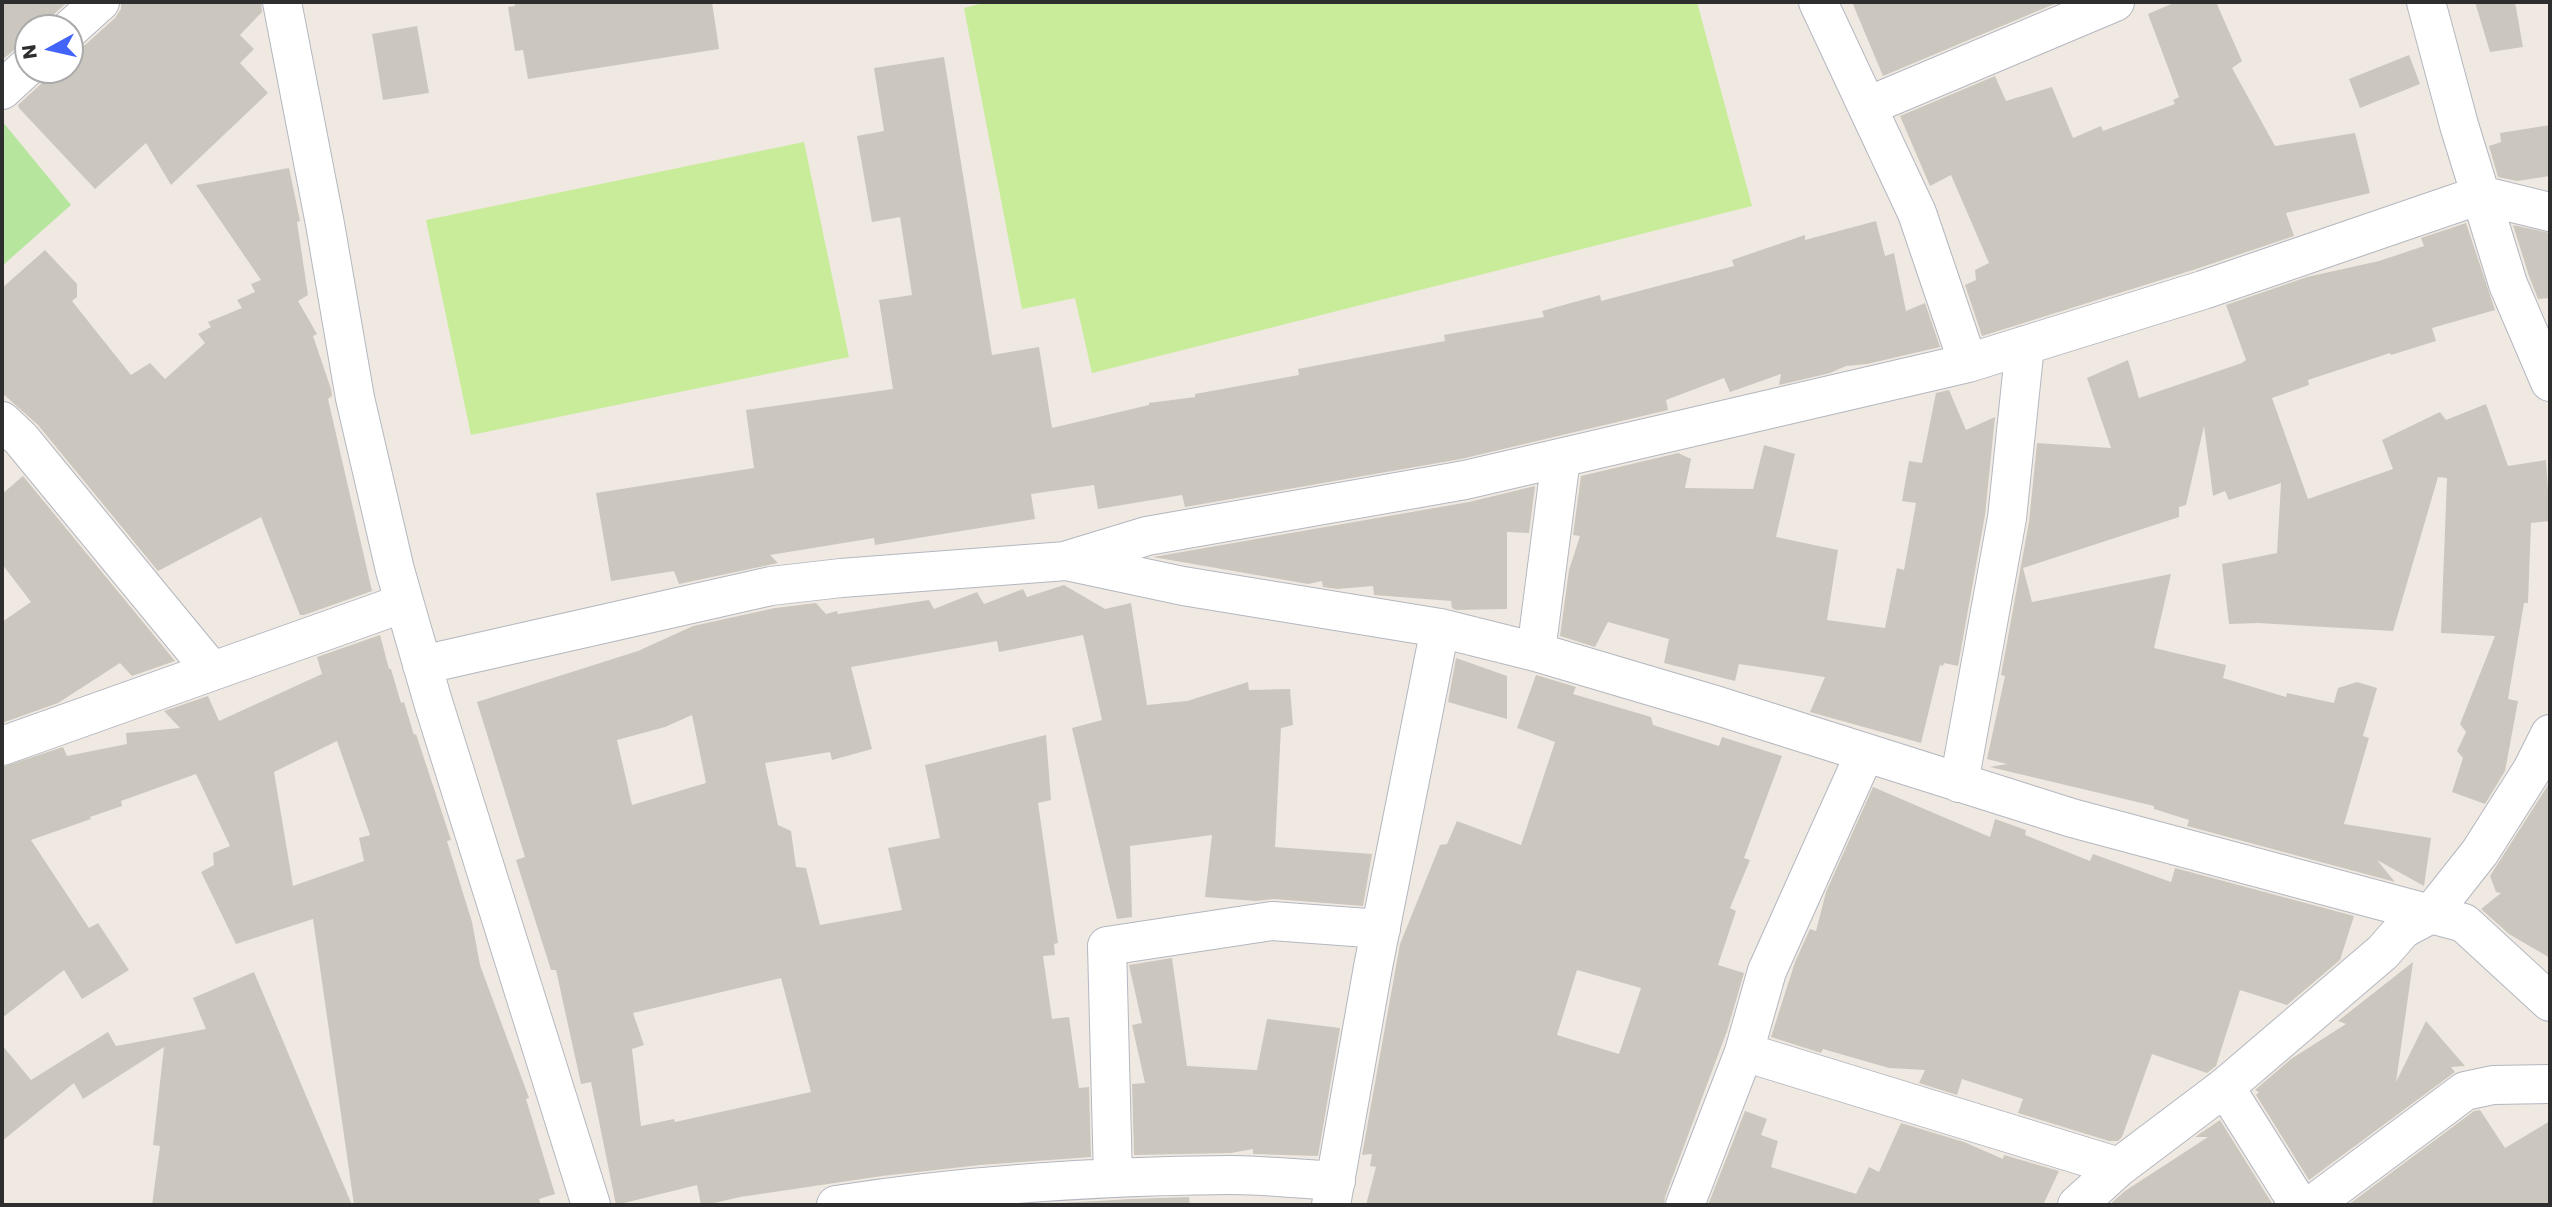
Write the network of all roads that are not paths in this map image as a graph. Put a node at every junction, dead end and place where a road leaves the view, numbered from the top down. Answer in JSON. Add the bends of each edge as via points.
{"nodes":[{"id":1,"x":100,"y":2,"type":"edge"},
{"id":2,"x":282,"y":2,"type":"edge"},
{"id":3,"x":1818,"y":2,"type":"edge"},
{"id":4,"x":2115,"y":2,"type":"edge"},
{"id":5,"x":2426,"y":2,"type":"edge"},
{"id":6,"x":84,"y":16,"type":"edge"},
{"id":7,"x":1868,"y":106,"type":"junction"},
{"id":8,"x":2480,"y":195,"type":"junction"},
{"id":9,"x":2550,"y":212,"type":"edge"},
{"id":10,"x":2025,"y":345,"type":"junction"},
{"id":11,"x":1968,"y":363,"type":"junction"},
{"id":12,"x":2550,"y":382,"type":"edge"},
{"id":13,"x":2,"y":421,"type":"edge"},
{"id":14,"x":1561,"y":458,"type":"junction"},
{"id":15,"x":1066,"y":561,"type":"junction"},
{"id":16,"x":404,"y":603,"type":"junction"},
{"id":17,"x":1440,"y":628,"type":"junction"},
{"id":18,"x":1536,"y":652,"type":"junction"},
{"id":19,"x":422,"y":665,"type":"junction"},
{"id":20,"x":212,"y":671,"type":"junction"},
{"id":21,"x":2550,"y":734,"type":"edge"},
{"id":22,"x":2,"y":746,"type":"edge"},
{"id":23,"x":1865,"y":753,"type":"junction"},
{"id":24,"x":1959,"y":783,"type":"junction"},
{"id":25,"x":2431,"y":914,"type":"junction"},
{"id":26,"x":1381,"y":929,"type":"junction"},
{"id":27,"x":2550,"y":1002,"type":"edge"},
{"id":28,"x":1744,"y":1052,"type":"junction"},
{"id":29,"x":2550,"y":1084,"type":"edge"},
{"id":30,"x":2225,"y":1087,"type":"junction"},
{"id":31,"x":2119,"y":1167,"type":"junction"},
{"id":32,"x":1114,"y":1178,"type":"junction"},
{"id":33,"x":1334,"y":1193,"type":"edge"},
{"id":34,"x":591,"y":1205,"type":"edge"},
{"id":35,"x":835,"y":1205,"type":"edge"},
{"id":36,"x":1685,"y":1205,"type":"edge"},
{"id":37,"x":2077,"y":1205,"type":"edge"},
{"id":38,"x":2299,"y":1205,"type":"edge"},
{"id":39,"x":2312,"y":1205,"type":"edge"}],
"edges":[{"from":1,"to":6,"type":"street"},
{"from":2,"to":16,"type":"street","via":[[355,398]]},
{"from":3,"to":7,"type":"street"},
{"from":4,"to":7,"type":"street"},
{"from":5,"to":8,"type":"street"},
{"from":7,"to":11,"type":"street","via":[[1917,213]]},
{"from":8,"to":9,"type":"street"},
{"from":8,"to":10,"type":"street"},
{"from":8,"to":12,"type":"street","via":[[2508,284]]},
{"from":10,"to":11,"type":"street"},
{"from":10,"to":24,"type":"street","via":[[2007,518]]},
{"from":11,"to":14,"type":"street"},
{"from":13,"to":20,"type":"street"},
{"from":14,"to":15,"type":"street","via":[[1465,480],[1147,536]]},
{"from":14,"to":18,"type":"street"},
{"from":15,"to":17,"type":"street","via":[[1184,586]]},
{"from":15,"to":19,"type":"street","via":[[771,586]]},
{"from":16,"to":19,"type":"street"},
{"from":16,"to":20,"type":"street"},
{"from":17,"to":18,"type":"street"},
{"from":17,"to":26,"type":"street"},
{"from":18,"to":23,"type":"street"},
{"from":19,"to":34,"type":"street"},
{"from":20,"to":22,"type":"street"},
{"from":21,"to":25,"type":"street","via":[[2480,852]]},
{"from":23,"to":24,"type":"street"},
{"from":23,"to":28,"type":"street","via":[[1767,971]]},
{"from":24,"to":25,"type":"street","via":[[2072,818]]},
{"from":25,"to":27,"type":"street","via":[[2464,923]]},
{"from":25,"to":30,"type":"street","via":[[2403,929],[2383,952]]},
{"from":26,"to":32,"type":"street","via":[[1272,921],[1107,946]]},
{"from":26,"to":33,"type":"street"},
{"from":28,"to":31,"type":"street"},
{"from":28,"to":36,"type":"street"},
{"from":29,"to":39,"type":"street","via":[[2465,1091]]},
{"from":30,"to":31,"type":"street"},
{"from":30,"to":38,"type":"street"},
{"from":31,"to":37,"type":"street"},
{"from":32,"to":33,"type":"street","via":[[1231,1175]]},
{"from":32,"to":35,"type":"street","via":[[916,1193]]}]}
